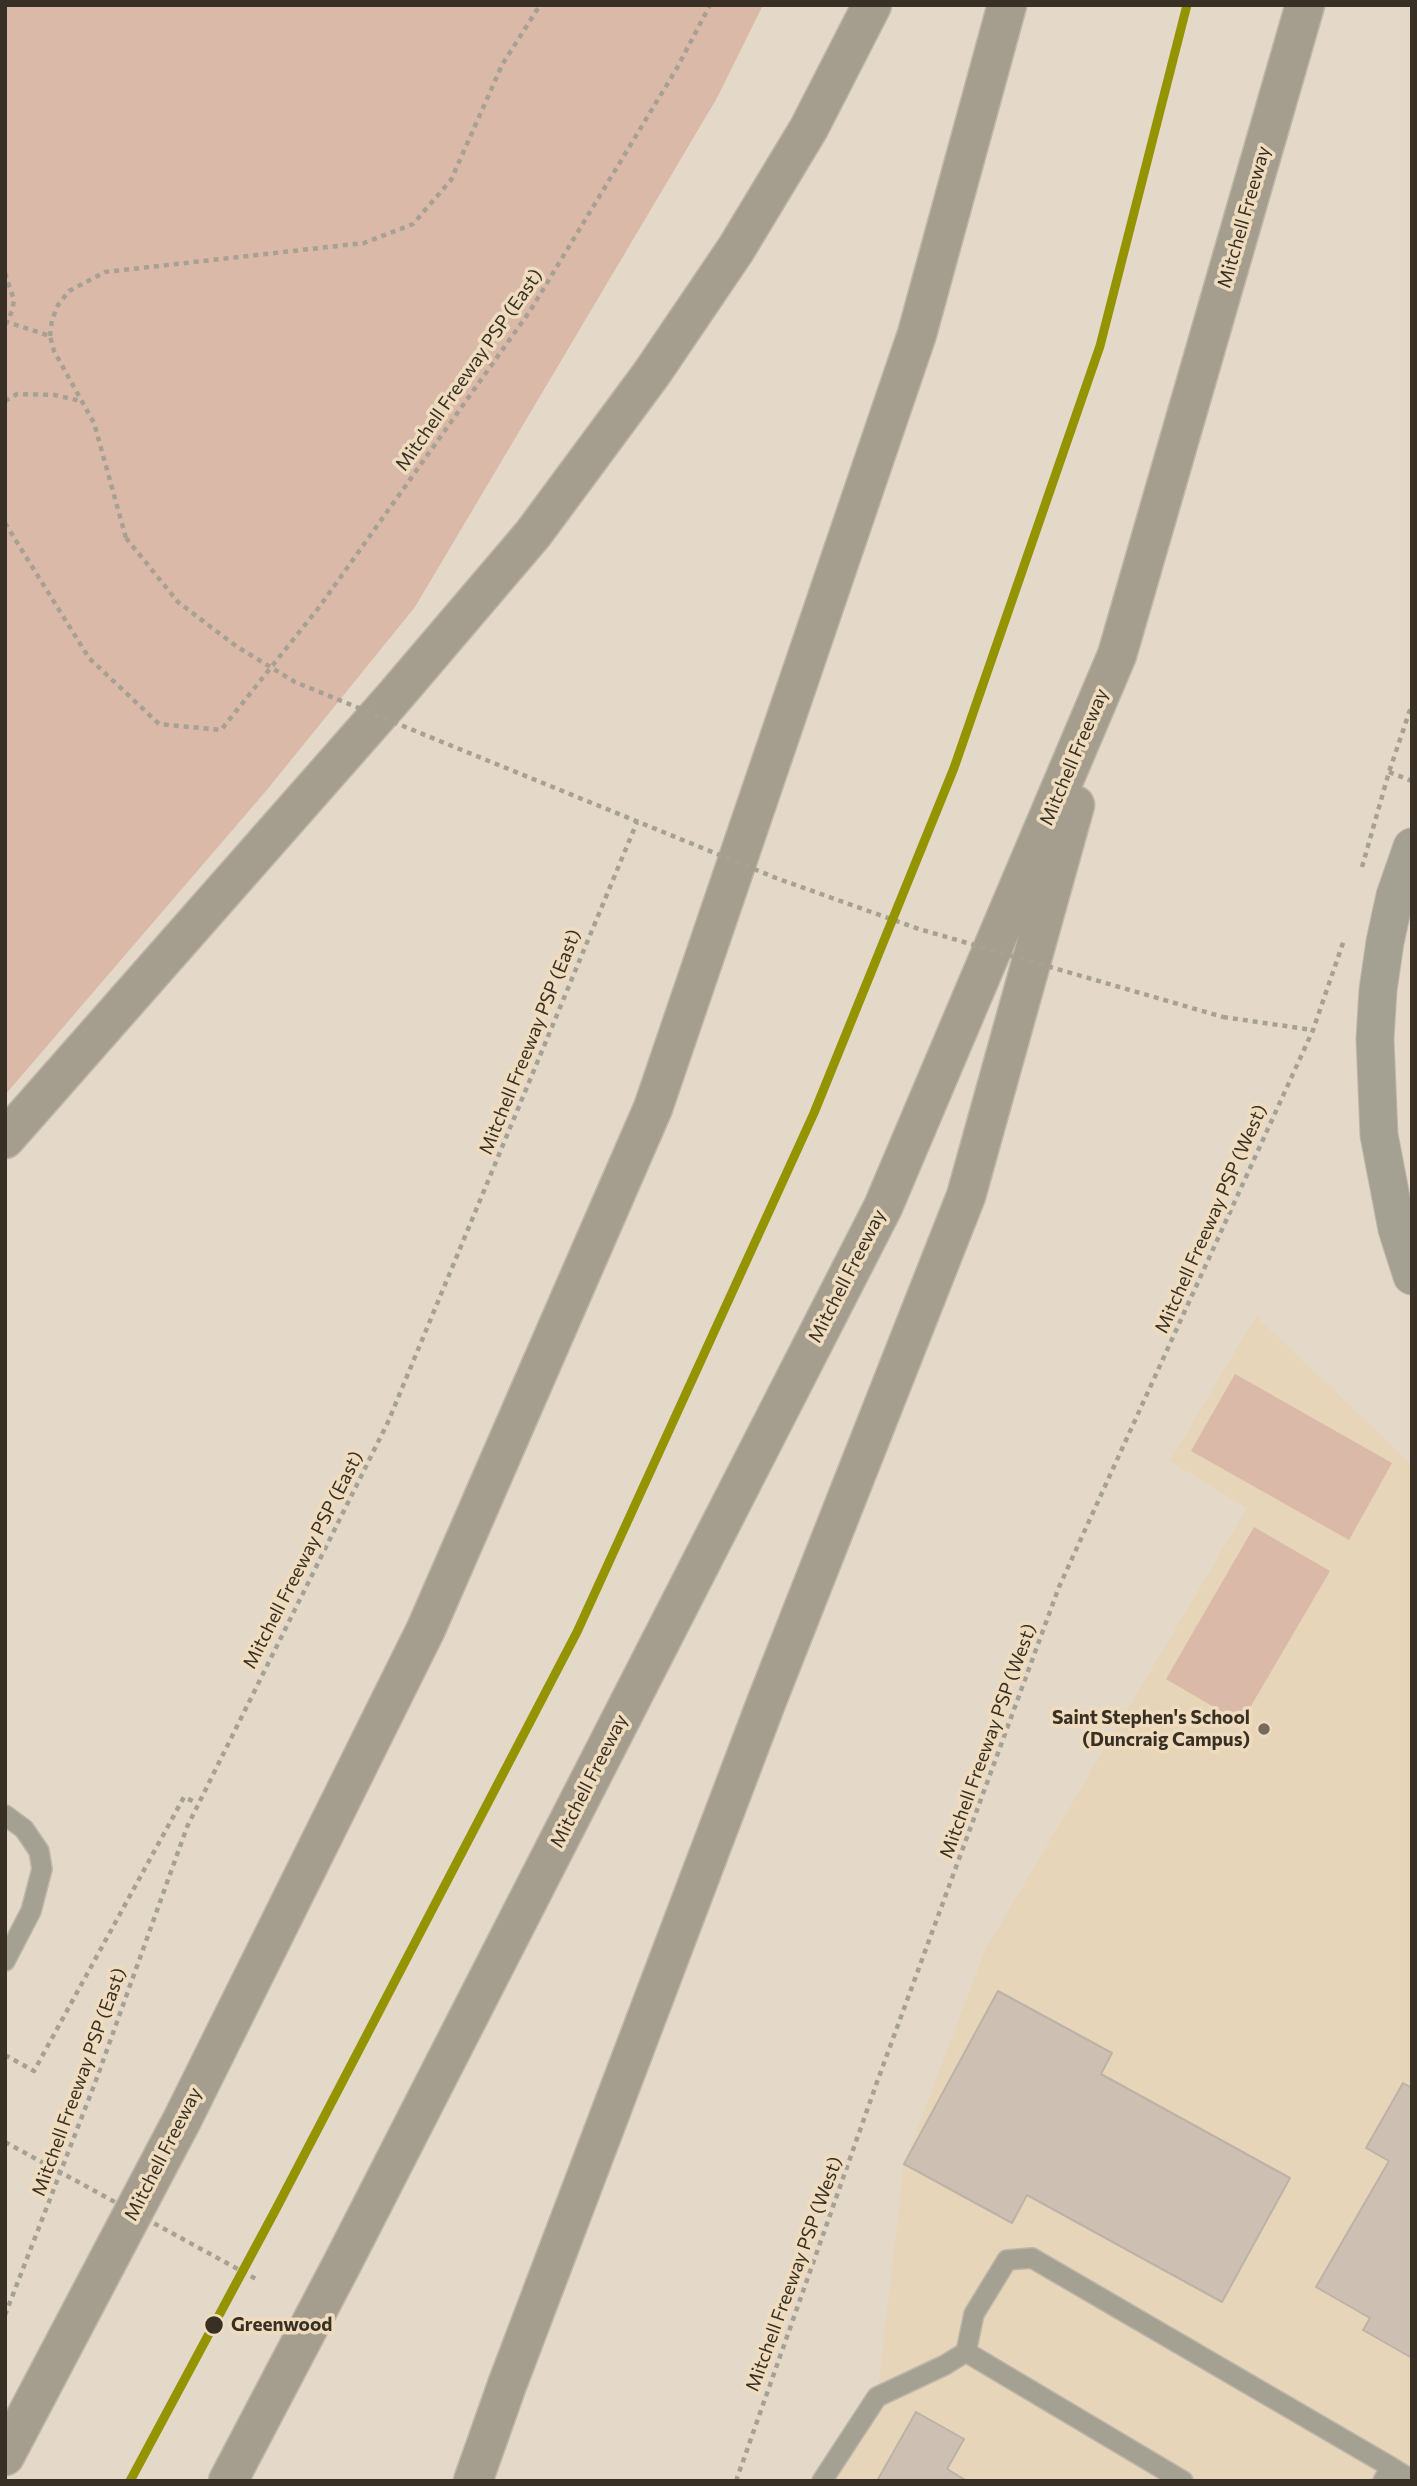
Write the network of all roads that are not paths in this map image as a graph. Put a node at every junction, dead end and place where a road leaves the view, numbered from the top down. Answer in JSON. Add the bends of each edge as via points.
{"nodes":[{"id":1,"x":872,"y":5,"type":"edge"},
{"id":2,"x":1007,"y":5,"type":"edge"},
{"id":3,"x":1306,"y":5,"type":"edge"},
{"id":4,"x":1117,"y":654,"type":"junction"},
{"id":5,"x":1412,"y":847,"type":"edge"},
{"id":6,"x":5,"y":1139,"type":"edge"},
{"id":7,"x":1412,"y":1276,"type":"edge"},
{"id":8,"x":5,"y":1815,"type":"edge"},
{"id":9,"x":5,"y":1961,"type":"edge"},
{"id":10,"x":966,"y":2352,"type":"junction"},
{"id":11,"x":5,"y":2456,"type":"edge"},
{"id":12,"x":1387,"y":2474,"type":"edge"},
{"id":13,"x":1412,"y":2480,"type":"edge"},
{"id":14,"x":228,"y":2481,"type":"edge"},
{"id":15,"x":473,"y":2481,"type":"edge"},
{"id":16,"x":822,"y":2481,"type":"edge"},
{"id":17,"x":1183,"y":2481,"type":"edge"}],
"edges":[{"from":1,"to":6,"type":"highway","via":[[809,128],[736,249],[652,373],[533,534]]},
{"from":2,"to":11,"type":"highway","name":"Mitchell Freeway","via":[[917,334],[653,1108],[426,1629],[182,2120]]},
{"from":3,"to":4,"type":"highway","name":"Mitchell Freeway"},
{"from":4,"to":14,"type":"highway","name":"Mitchell Freeway","via":[[883,1207]]},
{"from":4,"to":15,"type":"highway","via":[[966,1196],[766,1703]]},
{"from":5,"to":7,"type":"street","via":[[1385,942],[1375,1039],[1382,1158]]},
{"from":8,"to":9,"type":"lane","via":[[24,1829],[39,1851],[42,1869],[31,1911]]},
{"from":10,"to":12,"type":"lane","via":[[974,2314],[1007,2260],[1032,2258]]},
{"from":10,"to":16,"type":"lane","via":[[877,2397]]},
{"from":10,"to":17,"type":"lane"},
{"from":12,"to":13,"type":"lane"}]}
